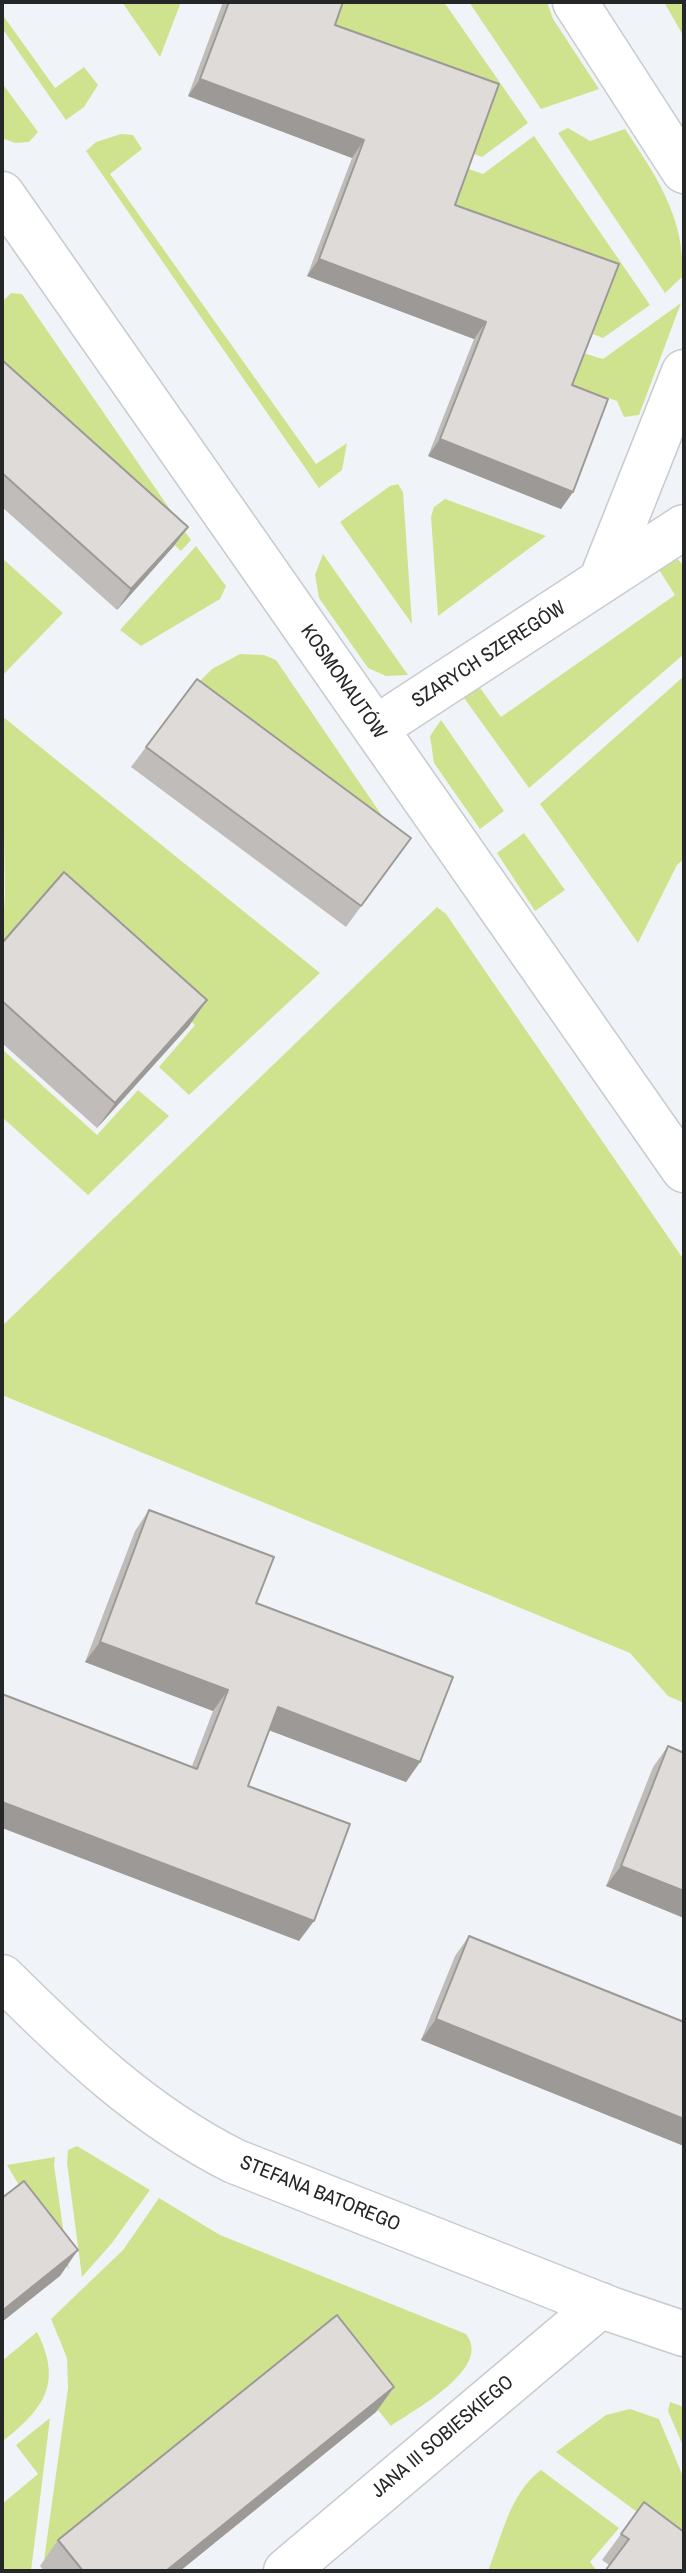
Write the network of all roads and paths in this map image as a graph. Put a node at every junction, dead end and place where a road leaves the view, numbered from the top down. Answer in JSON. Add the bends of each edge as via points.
{"nodes":[{"id":1,"x":575,"y":2,"type":"edge"},
{"id":2,"x":684,"y":171,"type":"edge"},
{"id":3,"x":2,"y":194,"type":"edge"},
{"id":4,"x":684,"y":372,"type":"edge"},
{"id":5,"x":684,"y":527,"type":"edge"},
{"id":6,"x":601,"y":581,"type":"junction"},
{"id":7,"x":376,"y":728,"type":"junction"},
{"id":8,"x":684,"y":1170,"type":"edge"},
{"id":9,"x":2,"y":1977,"type":"edge"},
{"id":10,"x":601,"y":2305,"type":"junction"},
{"id":11,"x":684,"y":2334,"type":"edge"},
{"id":12,"x":286,"y":2571,"type":"edge"}],
"edges":[{"from":1,"to":2,"type":"street"},
{"from":3,"to":7,"type":"street","name":"KOSMONAUTÓW"},
{"from":4,"to":6,"type":"street"},
{"from":5,"to":6,"type":"street","name":"SZARYCH SZEREGÓW"},
{"from":6,"to":7,"type":"street","name":"SZARYCH SZEREGÓW"},
{"from":7,"to":8,"type":"street","name":"KOSMONAUTÓW"},
{"from":9,"to":10,"type":"street","name":"STEFANA BATOREGO","via":[[120,2090],[189,2138],[234,2161]]},
{"from":10,"to":11,"type":"street","name":"STEFANA BATOREGO"},
{"from":10,"to":12,"type":"street","name":"JANA III SOBIESKIEGO"}]}
